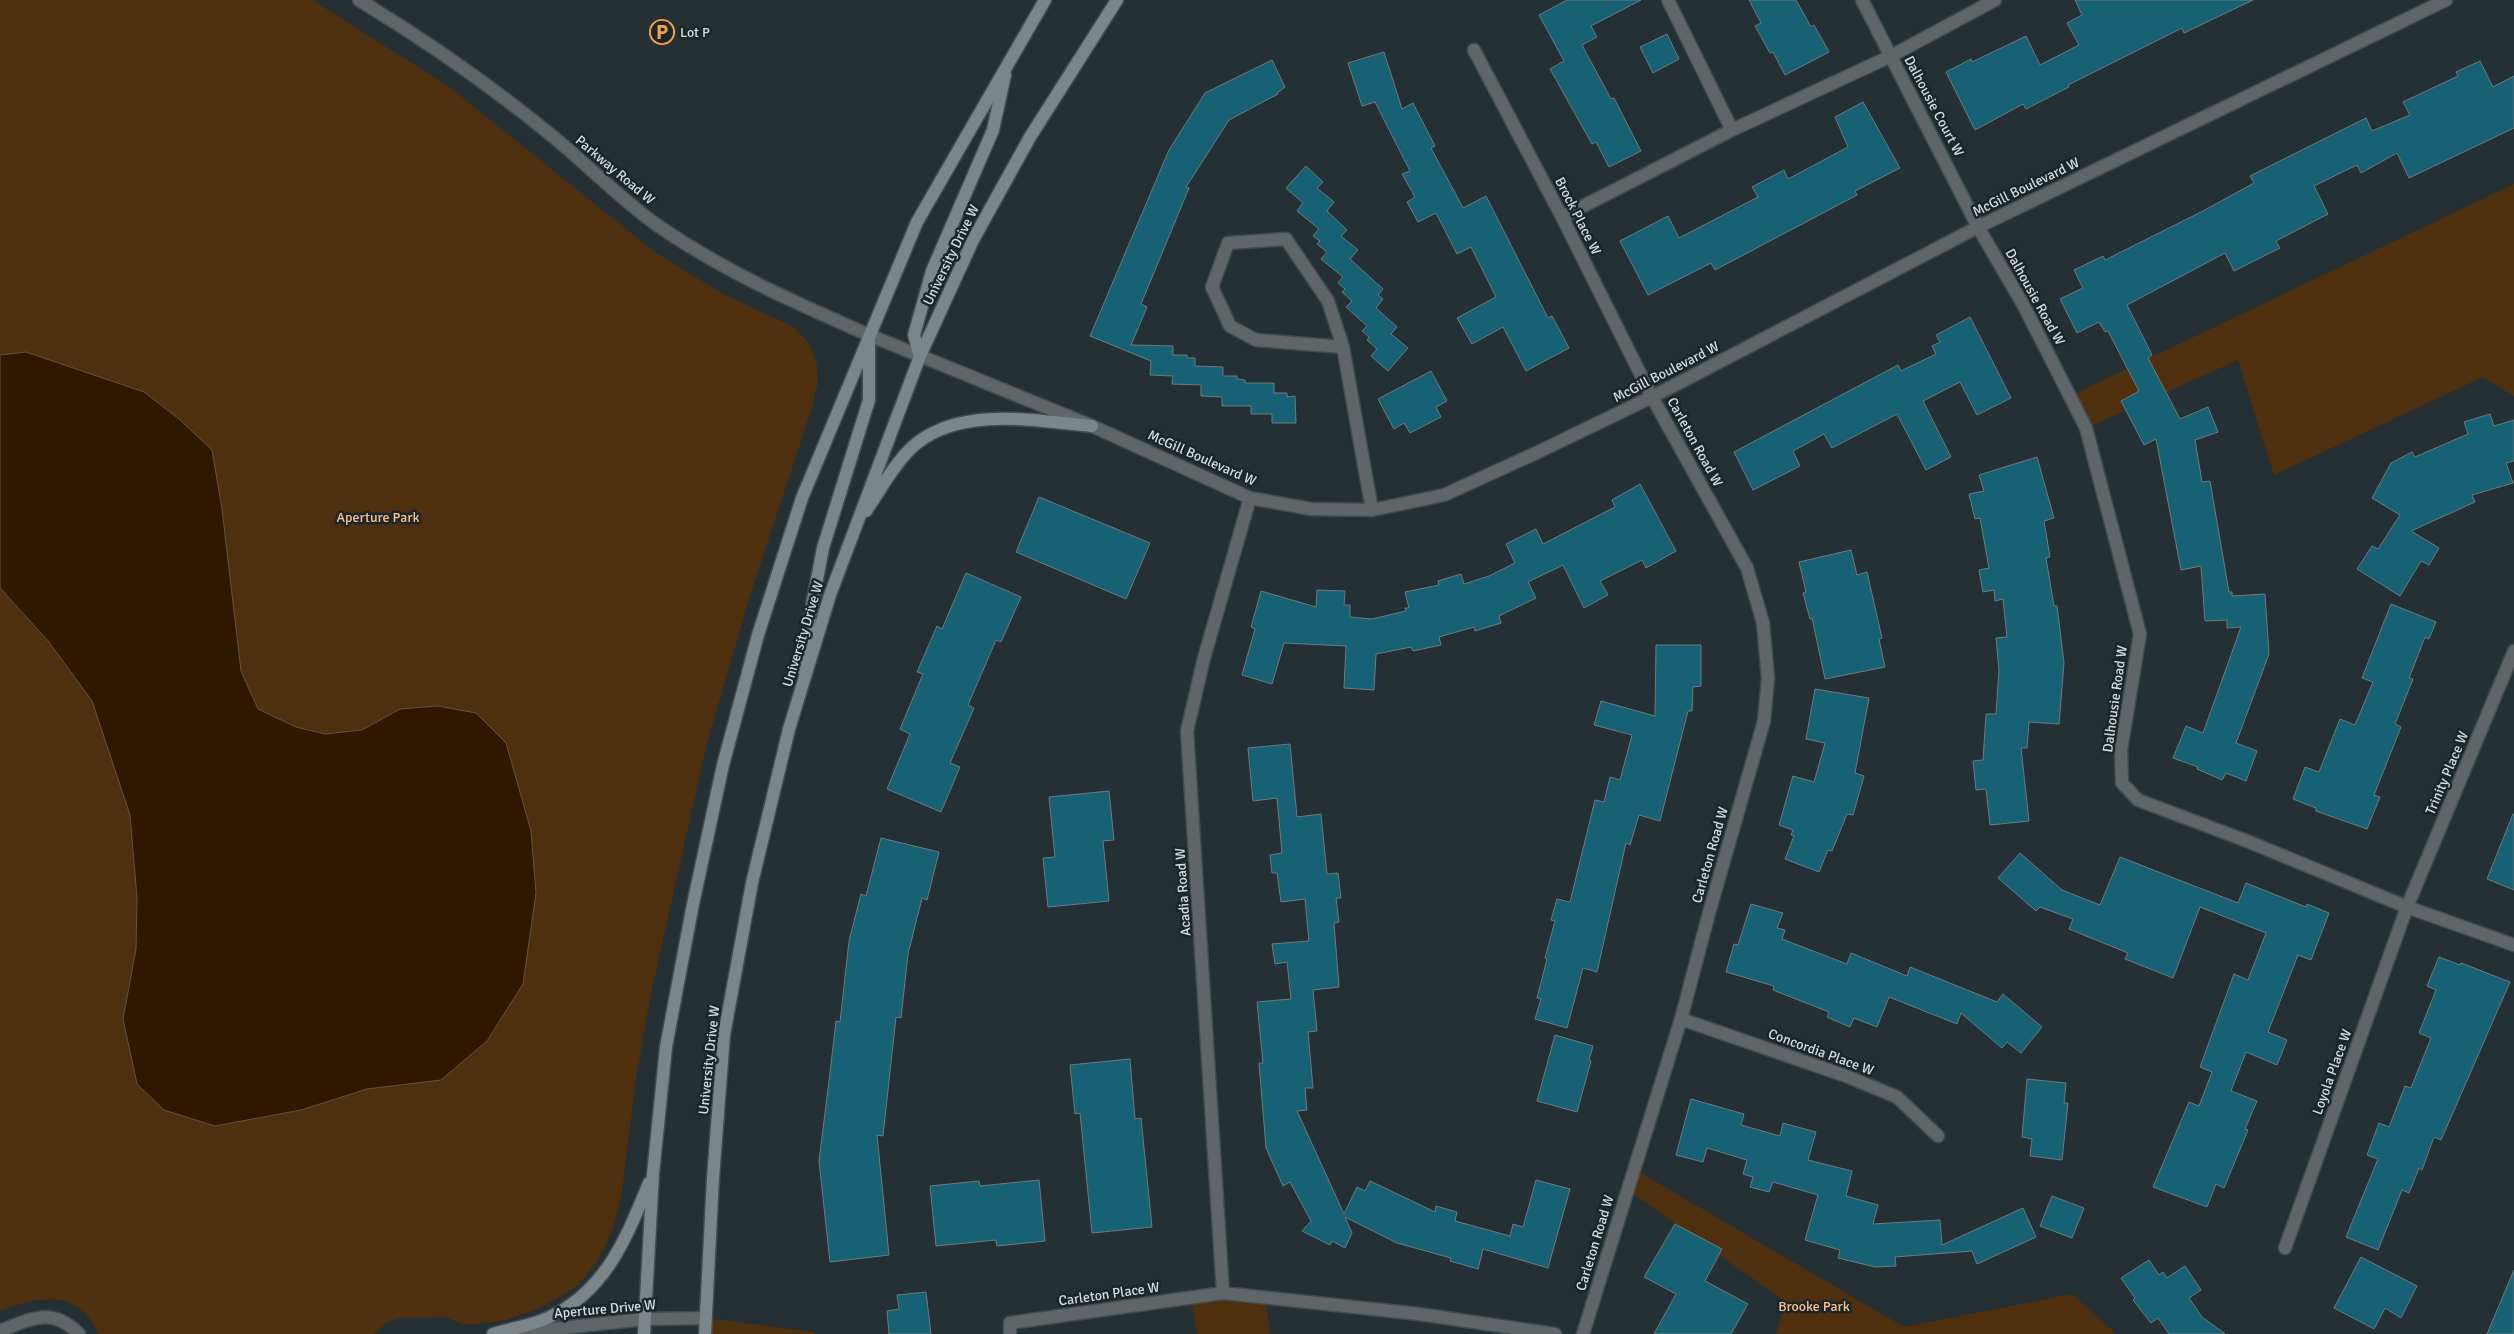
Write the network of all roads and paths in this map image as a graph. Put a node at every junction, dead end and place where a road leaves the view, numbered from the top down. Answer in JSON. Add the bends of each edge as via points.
{"nodes":[{"id":1,"x":358,"y":0,"type":"edge"},
{"id":2,"x":1045,"y":0,"type":"edge"},
{"id":3,"x":1116,"y":0,"type":"edge"},
{"id":4,"x":1668,"y":0,"type":"edge"},
{"id":5,"x":1862,"y":0,"type":"edge"},
{"id":6,"x":1995,"y":0,"type":"edge"},
{"id":7,"x":2446,"y":0,"type":"edge"},
{"id":8,"x":1474,"y":50,"type":"dead end"},
{"id":9,"x":1891,"y":56,"type":"junction"},
{"id":10,"x":1008,"y":63,"type":"junction"},
{"id":11,"x":1732,"y":130,"type":"junction"},
{"id":12,"x":1562,"y":217,"type":"junction"},
{"id":13,"x":1978,"y":227,"type":"junction"},
{"id":14,"x":869,"y":335,"type":"junction"},
{"id":15,"x":1343,"y":347,"type":"junction"},
{"id":16,"x":920,"y":356,"type":"junction"},
{"id":17,"x":1652,"y":397,"type":"junction"},
{"id":18,"x":1092,"y":426,"type":"junction"},
{"id":19,"x":1250,"y":498,"type":"junction"},
{"id":20,"x":1372,"y":510,"type":"junction"},
{"id":21,"x":855,"y":528,"type":"junction"},
{"id":22,"x":2514,"y":651,"type":"edge"},
{"id":23,"x":789,"y":730,"type":"junction"},
{"id":24,"x":2407,"y":907,"type":"junction"},
{"id":25,"x":2514,"y":945,"type":"edge"},
{"id":26,"x":1681,"y":1019,"type":"junction"},
{"id":27,"x":1938,"y":1136,"type":"dead end"},
{"id":28,"x":653,"y":1174,"type":"junction"},
{"id":29,"x":2285,"y":1248,"type":"dead end"},
{"id":30,"x":1223,"y":1293,"type":"junction"},
{"id":31,"x":705,"y":1318,"type":"junction"},
{"id":32,"x":644,"y":1319,"type":"junction"},
{"id":33,"x":0,"y":1331,"type":"edge"},
{"id":34,"x":79,"y":1334,"type":"edge"},
{"id":35,"x":493,"y":1334,"type":"edge"},
{"id":36,"x":507,"y":1334,"type":"edge"},
{"id":37,"x":644,"y":1334,"type":"edge"},
{"id":38,"x":654,"y":1334,"type":"edge"},
{"id":39,"x":705,"y":1334,"type":"edge"},
{"id":40,"x":1010,"y":1334,"type":"edge"},
{"id":41,"x":1555,"y":1334,"type":"edge"},
{"id":42,"x":1583,"y":1334,"type":"edge"}],
"edges":[{"from":1,"to":14,"type":"street","name":"Parkway Road W","via":[[474,76],[550,134],[656,224],[714,262],[781,297]]},
{"from":2,"to":10,"type":"main road"},
{"from":3,"to":16,"type":"main road","name":"University Drive W","via":[[1030,137],[973,240]]},
{"from":4,"to":11,"type":"street"},
{"from":5,"to":9,"type":"street","name":"Dalhousie Court W"},
{"from":6,"to":9,"type":"street"},
{"from":7,"to":13,"type":"street","name":"McGill Boulevard W"},
{"from":8,"to":12,"type":"street","name":"Brock Place W"},
{"from":9,"to":11,"type":"street"},
{"from":9,"to":13,"type":"street","name":"Dalhousie Court W"},
{"from":10,"to":14,"type":"main road","via":[[917,222]]},
{"from":10,"to":16,"type":"main road","via":[[993,130],[932,271],[914,335]]},
{"from":11,"to":12,"type":"street"},
{"from":12,"to":17,"type":"street","name":"Brock Place W"},
{"from":13,"to":17,"type":"street","name":"McGill Boulevard W"},
{"from":13,"to":24,"type":"street","name":"Dalhousie Road W","via":[[2072,395],[2100,476],[2140,634],[2121,750],[2122,783],[2138,800]]},
{"from":14,"to":16,"type":"street","name":"McGill Boulevard W"},
{"from":14,"to":23,"type":"main road","via":[[869,400],[823,548]]},
{"from":14,"to":28,"type":"main road","via":[[802,498],[758,635],[726,756],[666,1047]]},
{"from":15,"to":15,"type":"street","via":[[1328,301],[1286,239],[1228,243],[1212,287],[1230,326],[1256,340]]},
{"from":15,"to":20,"type":"street"},
{"from":16,"to":18,"type":"street","name":"McGill Boulevard W"},
{"from":16,"to":21,"type":"main road","name":"University Drive W"},
{"from":17,"to":20,"type":"street","name":"McGill Boulevard W","via":[[1444,495]]},
{"from":17,"to":26,"type":"street","name":"Carleton Road W","via":[[1748,568],[1763,623],[1768,678],[1764,722]]},
{"from":18,"to":19,"type":"street","name":"McGill Boulevard W"},
{"from":18,"to":21,"type":"main road","via":[[1000,419],[965,423],[938,431],[916,444],[900,462]]},
{"from":19,"to":20,"type":"street","name":"McGill Boulevard W","via":[[1311,509]]},
{"from":19,"to":30,"type":"street","name":"Acadia Road W","via":[[1204,658],[1187,731]]},
{"from":21,"to":23,"type":"main road","name":"University Drive W","via":[[830,595]]},
{"from":22,"to":24,"type":"street","name":"Trinity Place W"},
{"from":23,"to":31,"type":"main road","name":"University Drive W","via":[[752,883],[724,1035]]},
{"from":24,"to":25,"type":"street","name":"Dalhousie Road W"},
{"from":24,"to":29,"type":"street","name":"Loyola Place W"},
{"from":26,"to":27,"type":"street","name":"Concordia Place W","via":[[1897,1097]]},
{"from":26,"to":42,"type":"street","name":"Carleton Road W"},
{"from":28,"to":32,"type":"main road"},
{"from":28,"to":35,"type":"main road","via":[[621,1249],[602,1277],[580,1298],[551,1317]]},
{"from":30,"to":40,"type":"street","name":"Carleton Place W","via":[[1010,1323]]},
{"from":30,"to":41,"type":"street","via":[[1419,1314]]},
{"from":31,"to":32,"type":"street","name":"Aperture Drive W"},
{"from":31,"to":39,"type":"main road","name":"University Drive W"},
{"from":32,"to":36,"type":"street","name":"Aperture Drive W"},
{"from":32,"to":37,"type":"main road"},
{"from":32,"to":38,"type":"main road"},
{"from":33,"to":34,"type":"street","via":[[33,1318],[52,1317],[68,1323]]}]}
